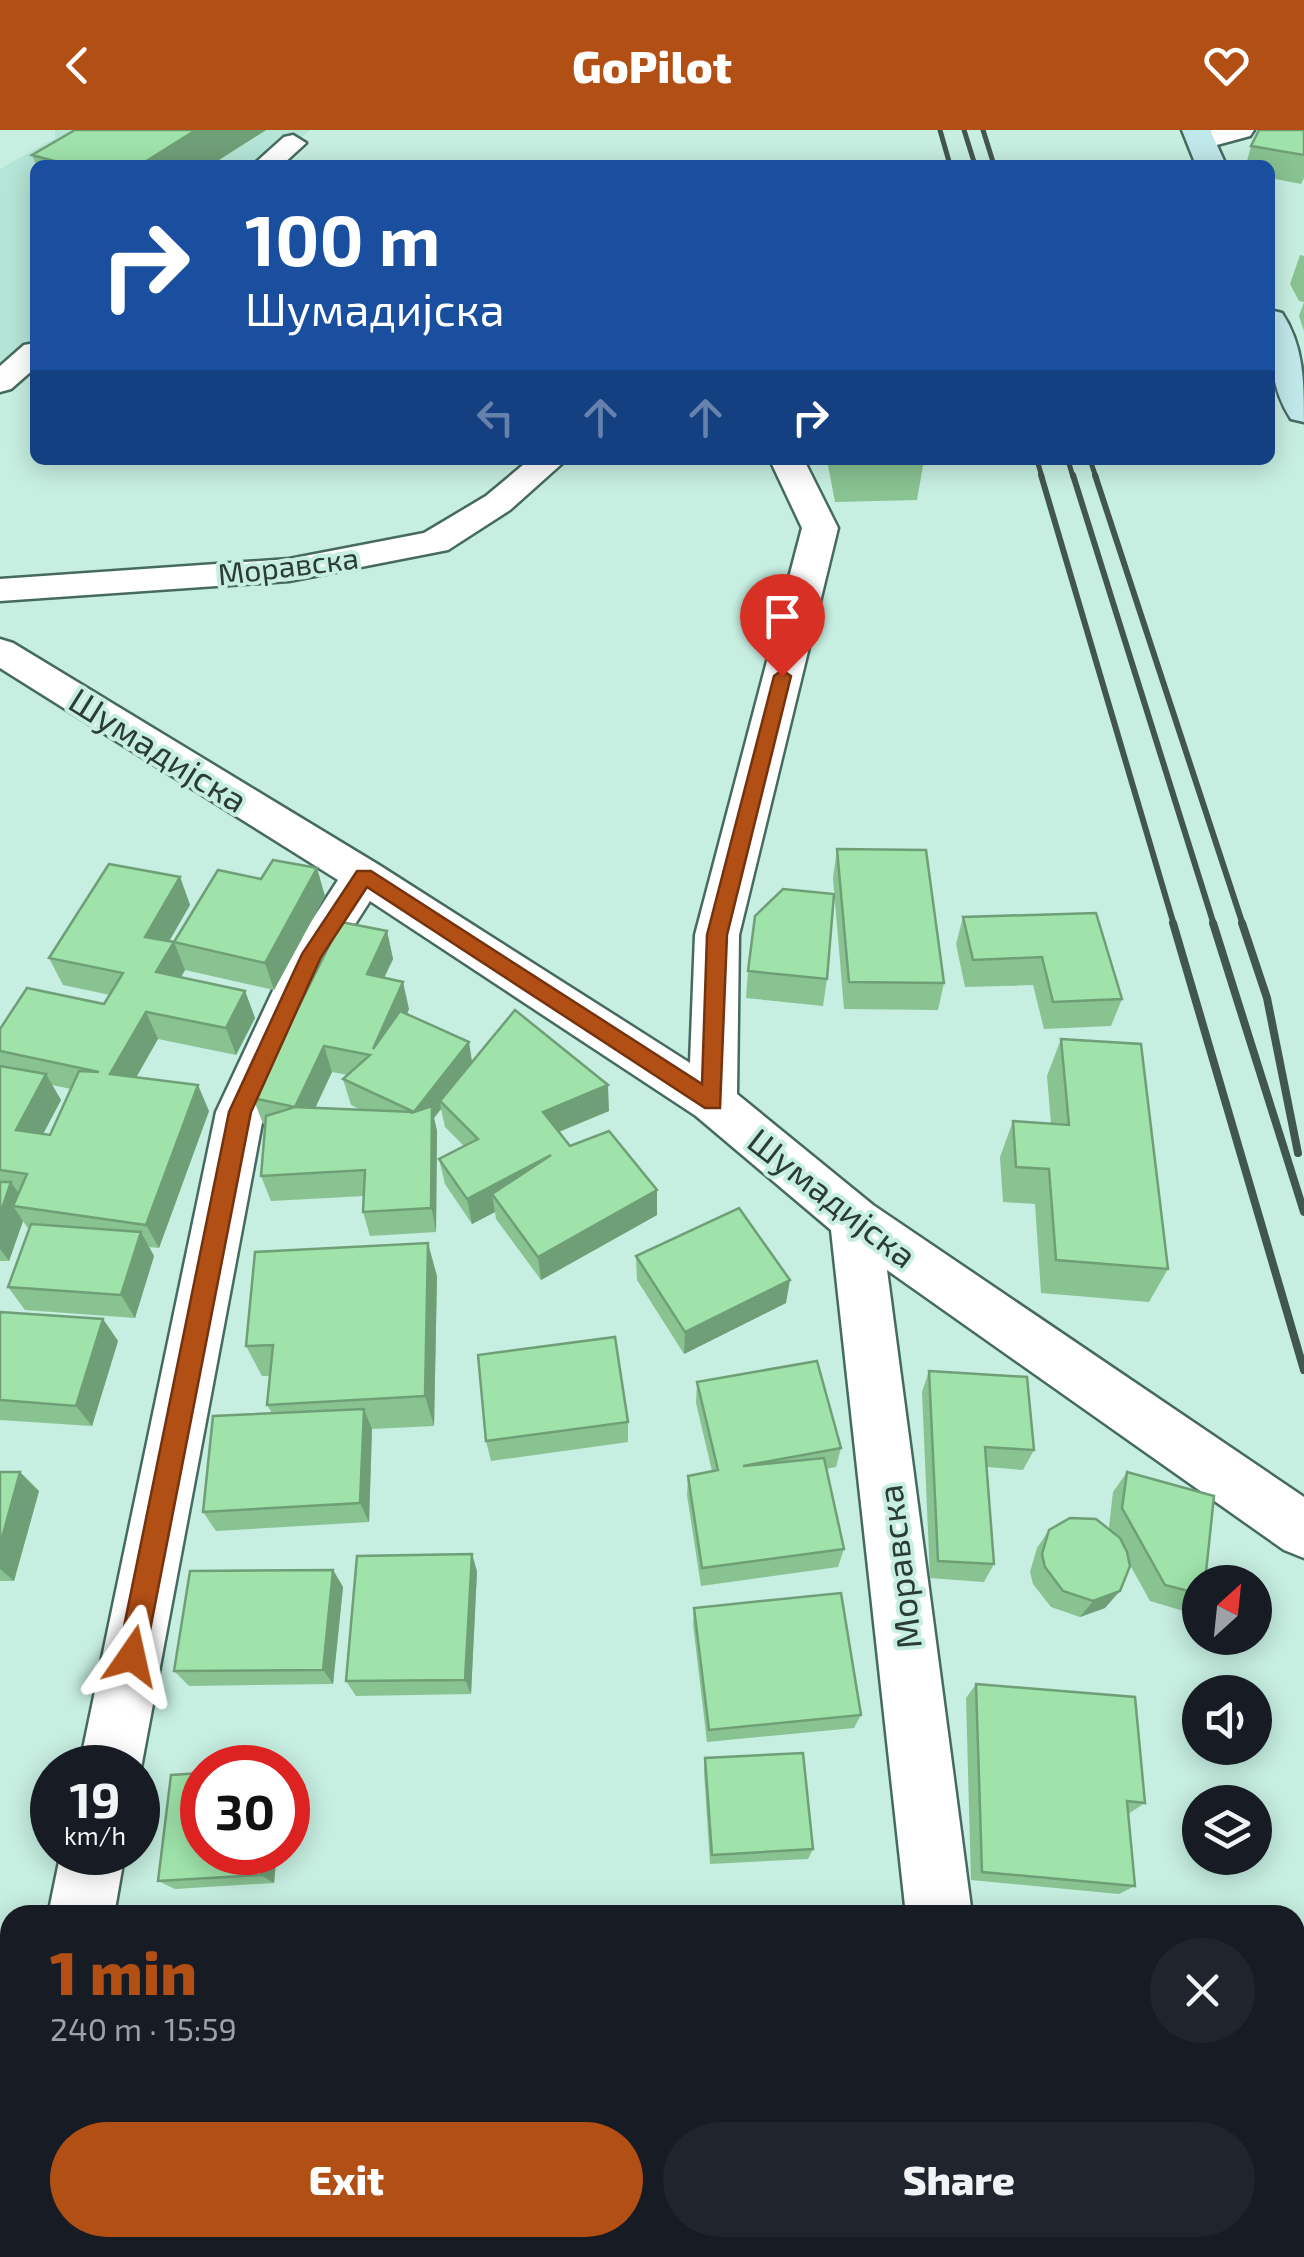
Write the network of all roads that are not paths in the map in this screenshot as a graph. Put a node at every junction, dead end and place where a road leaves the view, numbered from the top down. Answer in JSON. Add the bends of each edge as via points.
{"nodes":[{"id":1,"x":1242,"y":130,"type":"edge"},
{"id":2,"x":293,"y":144,"type":"dead end"},
{"id":3,"x":1203,"y":145,"type":"edge"},
{"id":4,"x":272,"y":160,"type":"edge"},
{"id":5,"x":1275,"y":333,"type":"edge"},
{"id":6,"x":30,"y":356,"type":"edge"},
{"id":7,"x":0,"y":382,"type":"edge"},
{"id":8,"x":1304,"y":411,"type":"edge"},
{"id":9,"x":542,"y":465,"type":"edge"},
{"id":10,"x":789,"y":465,"type":"edge"},
{"id":11,"x":0,"y":590,"type":"edge"},
{"id":12,"x":0,"y":652,"type":"edge"},
{"id":13,"x":364,"y":876,"type":"junction"},
{"id":14,"x":713,"y":1102,"type":"junction"},
{"id":15,"x":855,"y":1220,"type":"junction"},
{"id":16,"x":1304,"y":1530,"type":"edge"},
{"id":17,"x":115,"y":1745,"type":"edge"},
{"id":18,"x":89,"y":1875,"type":"edge"},
{"id":19,"x":83,"y":1905,"type":"edge"},
{"id":20,"x":938,"y":1905,"type":"edge"}],
"edges":[{"from":1,"to":3,"type":"street"},
{"from":2,"to":4,"type":"street"},
{"from":5,"to":8,"type":"main road"},
{"from":6,"to":7,"type":"street"},
{"from":9,"to":11,"type":"street","name":"Моравска","via":[[498,504],[436,542],[288,570]]},
{"from":10,"to":14,"type":"street","via":[[820,528],[717,935]]},
{"from":12,"to":13,"type":"street","name":"Шумадијска"},
{"from":13,"to":14,"type":"street","name":"Шумадијска"},
{"from":13,"to":17,"type":"street","via":[[312,954],[240,1112]]},
{"from":14,"to":15,"type":"street","name":"Шумадијска"},
{"from":15,"to":16,"type":"street","name":"Шумадијска"},
{"from":15,"to":20,"type":"street","name":"Моравска"},
{"from":18,"to":19,"type":"street"}]}
